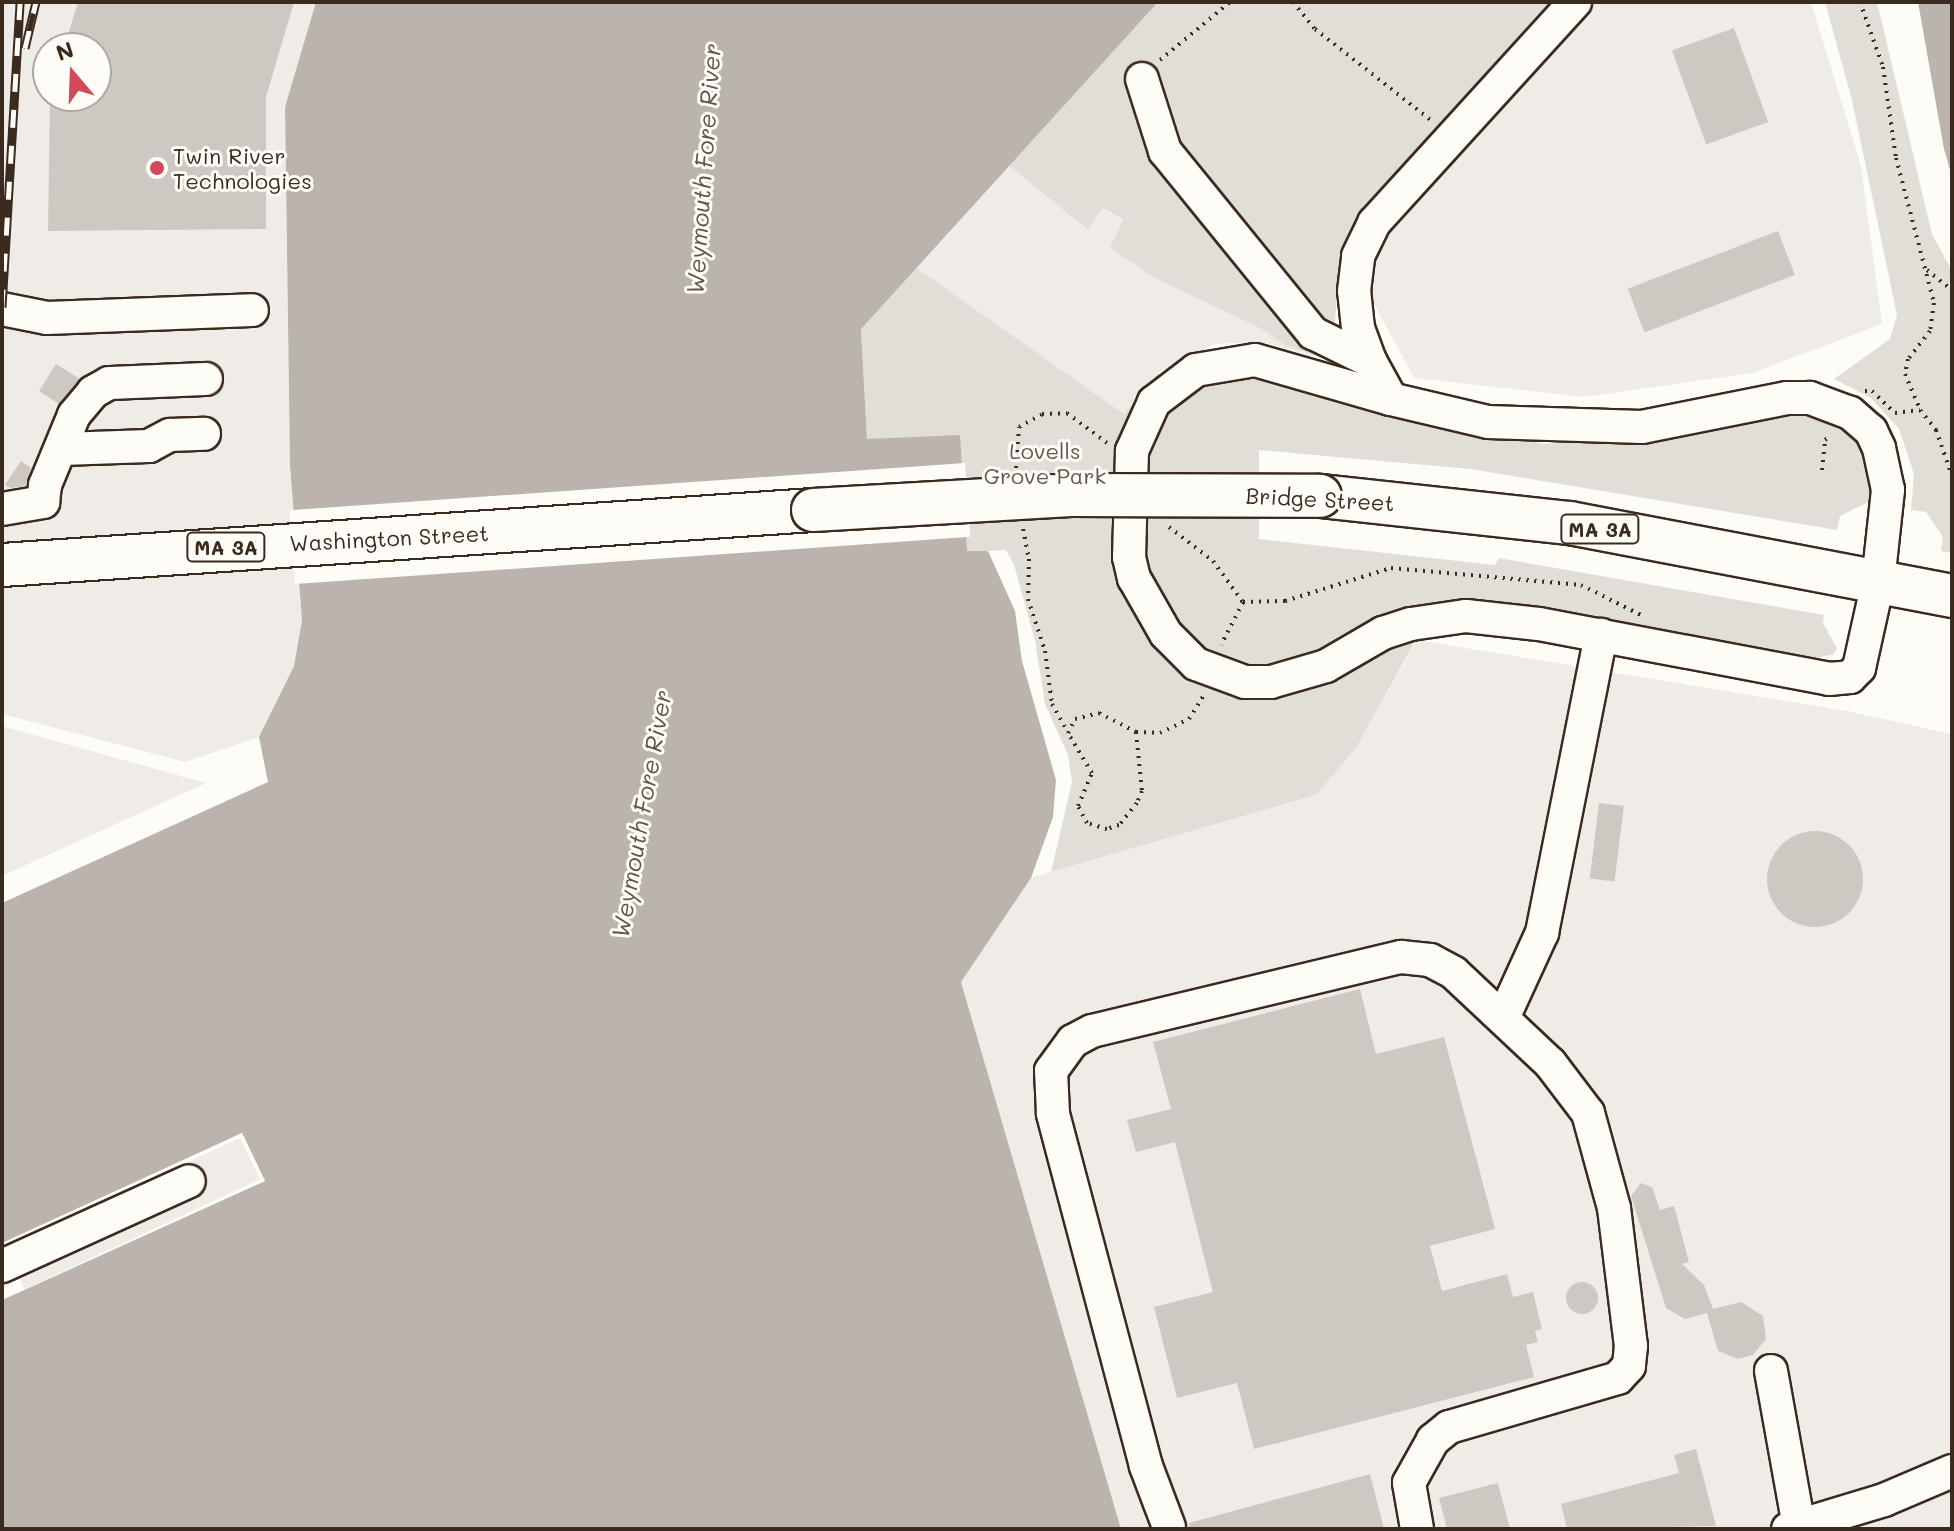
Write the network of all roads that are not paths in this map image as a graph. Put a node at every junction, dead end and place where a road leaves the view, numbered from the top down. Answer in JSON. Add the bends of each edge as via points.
{"nodes":[{"id":1,"x":1575,"y":2,"type":"edge"},
{"id":2,"x":1142,"y":79,"type":"road end"},
{"id":3,"x":2,"y":309,"type":"edge"},
{"id":4,"x":252,"y":310,"type":"dead end"},
{"id":5,"x":1370,"y":361,"type":"junction"},
{"id":6,"x":206,"y":379,"type":"dead end"},
{"id":7,"x":1391,"y":399,"type":"junction"},
{"id":8,"x":204,"y":434,"type":"dead end"},
{"id":9,"x":62,"y":449,"type":"junction"},
{"id":10,"x":2,"y":509,"type":"edge"},
{"id":11,"x":680,"y":520,"type":"joint"},
{"id":12,"x":2,"y":565,"type":"edge"},
{"id":13,"x":1878,"y":582,"type":"junction"},
{"id":14,"x":1952,"y":596,"type":"edge"},
{"id":15,"x":1601,"y":635,"type":"junction"},
{"id":16,"x":1503,"y":1018,"type":"junction"},
{"id":17,"x":189,"y":1181,"type":"dead end"},
{"id":18,"x":2,"y":1266,"type":"edge"},
{"id":19,"x":1771,"y":1371,"type":"dead end"},
{"id":20,"x":1952,"y":1471,"type":"edge"},
{"id":21,"x":1169,"y":1527,"type":"edge"},
{"id":22,"x":1793,"y":1527,"type":"edge"},
{"id":23,"x":1417,"y":1529,"type":"edge"}],
"edges":[{"from":1,"to":5,"type":"lane","via":[[1374,223],[1358,256],[1354,291],[1358,328]]},
{"from":2,"to":5,"type":"lane","via":[[1165,151],[1313,333]]},
{"from":3,"to":4,"type":"lane","via":[[47,318]]},
{"from":5,"to":7,"type":"lane"},
{"from":6,"to":9,"type":"lane","via":[[109,383],[93,392],[74,415]]},
{"from":7,"to":13,"type":"lane","via":[[1488,422],[1593,429],[1687,421],[1787,398],[1832,404],[1871,431],[1886,468]]},
{"from":7,"to":15,"type":"lane","via":[[1255,360],[1196,370],[1154,402],[1132,451],[1129,557],[1138,587],[1180,651],[1214,674],[1245,682],[1298,677],[1383,633],[1440,617],[1539,624]]},
{"from":8,"to":9,"type":"lane","via":[[170,435],[149,446]]},
{"from":9,"to":10,"type":"lane","via":[[43,502]]},
{"from":11,"to":12,"type":"main road","name":"Washington Street","number":"MA 3A"},
{"from":11,"to":13,"type":"main road","name":"Bridge Street","number":"MA 3A","bridge":true,"via":[[1071,495],[1320,496],[1570,523]]},
{"from":13,"to":14,"type":"main road","name":"Bridge Street","number":"MA 3A"},
{"from":13,"to":15,"type":"lane","via":[[1865,653],[1850,677],[1829,679]]},
{"from":15,"to":16,"type":"lane","via":[[1545,921],[1528,971]]},
{"from":16,"to":21,"type":"lane","via":[[1454,973],[1430,960],[1401,957],[1092,1031],[1060,1054],[1051,1071],[1053,1113],[1146,1466]]},
{"from":16,"to":23,"type":"lane","via":[[1550,1063],[1588,1113],[1621,1243],[1629,1366],[1618,1378],[1449,1427],[1433,1440],[1409,1483]]},
{"from":17,"to":18,"type":"lane"},
{"from":19,"to":22,"type":"lane"},
{"from":20,"to":22,"type":"lane","via":[[1884,1500]]}]}
